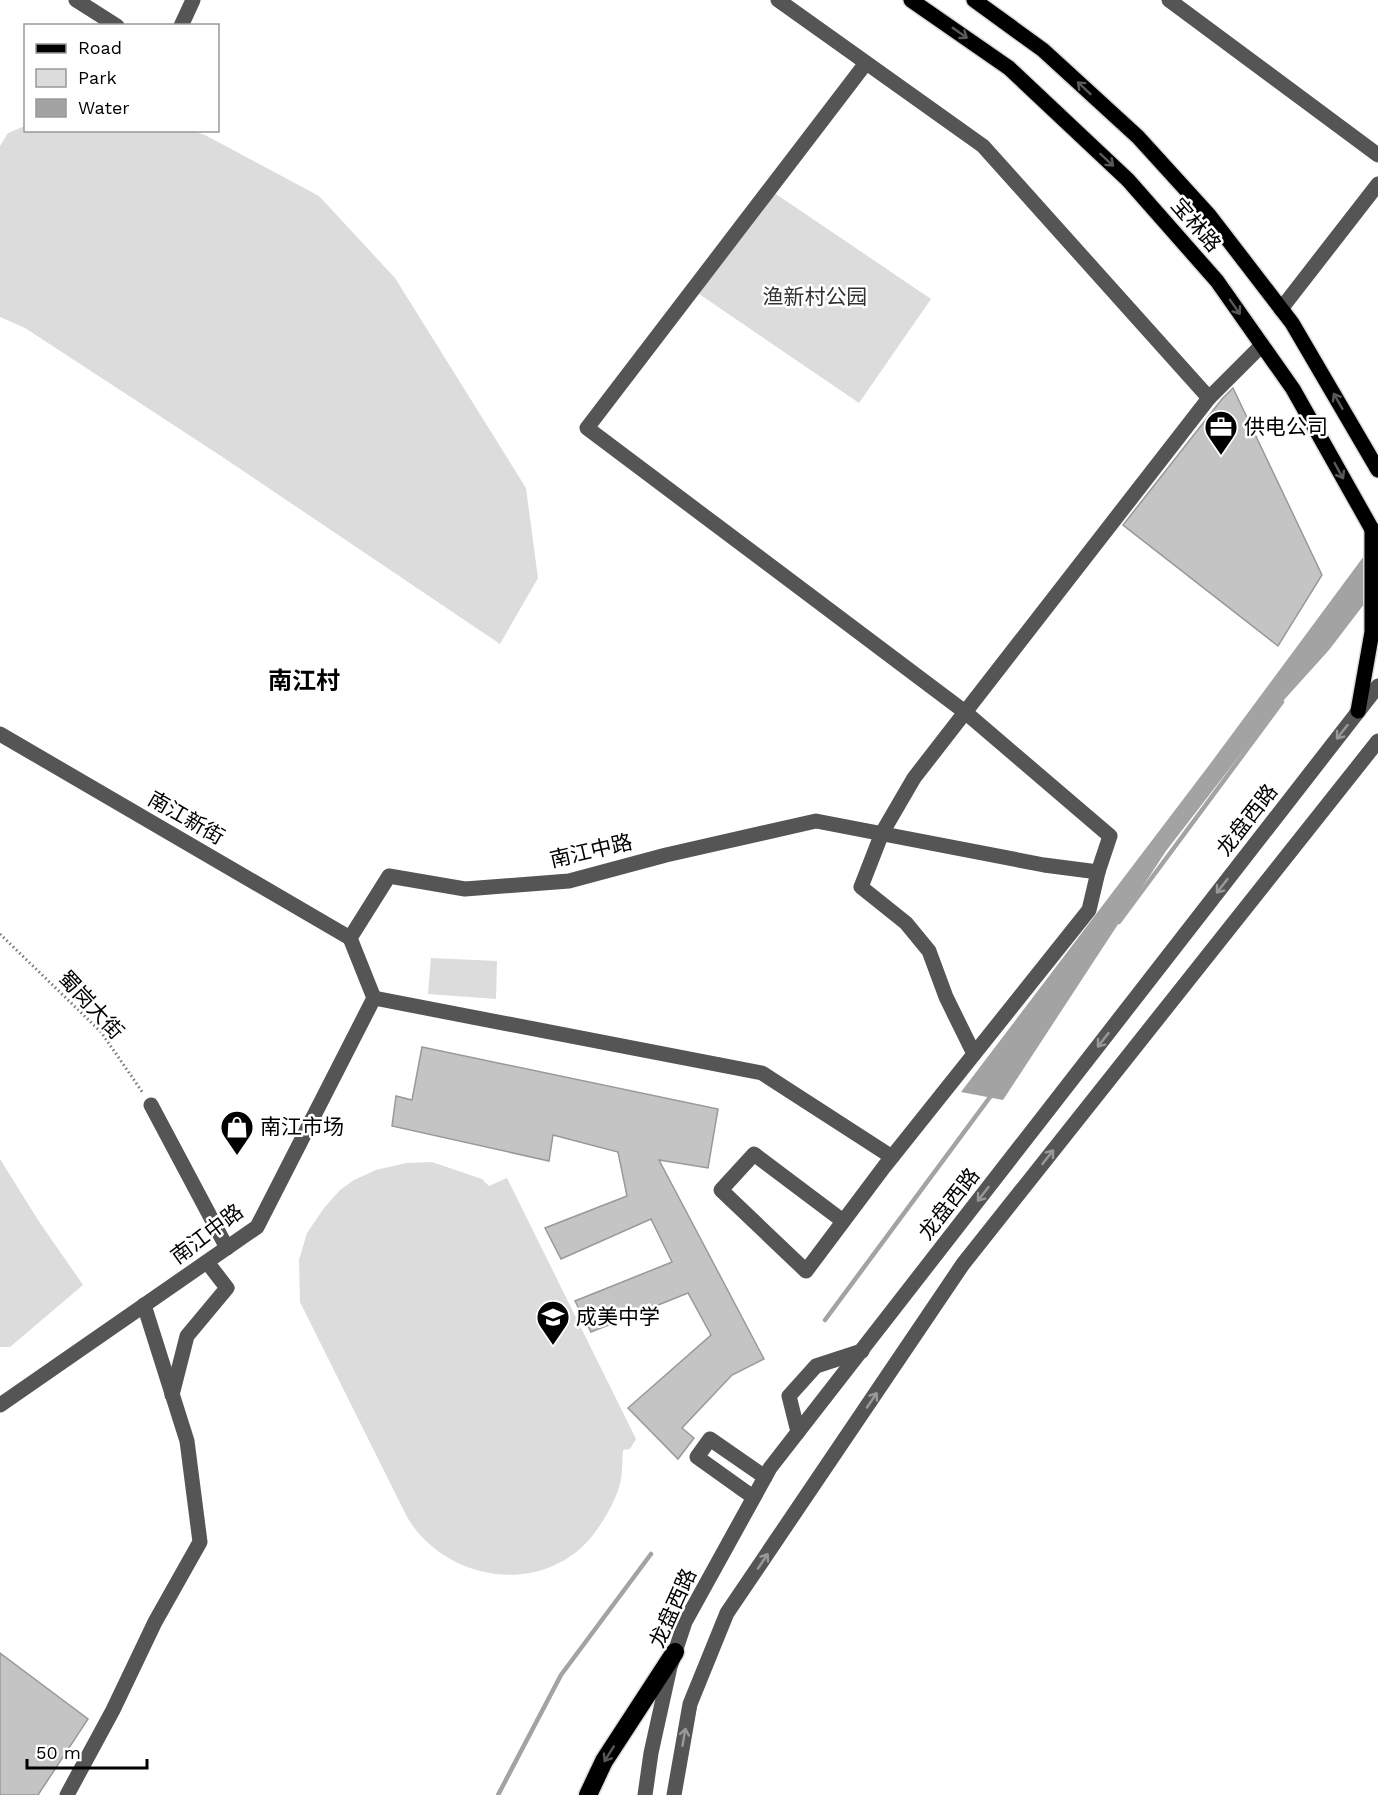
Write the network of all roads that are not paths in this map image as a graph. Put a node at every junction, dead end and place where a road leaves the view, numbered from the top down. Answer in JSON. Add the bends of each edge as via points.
{"nodes":[{"id":1,"x":76,"y":0,"type":"edge"},
{"id":2,"x":193,"y":0,"type":"edge"},
{"id":3,"x":778,"y":0,"type":"edge"},
{"id":4,"x":912,"y":0,"type":"edge"},
{"id":5,"x":974,"y":0,"type":"edge"},
{"id":6,"x":1170,"y":0,"type":"edge"},
{"id":7,"x":114,"y":24,"type":"edge"},
{"id":8,"x":182,"y":24,"type":"edge"},
{"id":9,"x":866,"y":63,"type":"junction"},
{"id":10,"x":1378,"y":155,"type":"edge"},
{"id":11,"x":1378,"y":184,"type":"edge"},
{"id":12,"x":1281,"y":309,"type":"junction"},
{"id":13,"x":1262,"y":345,"type":"junction"},
{"id":14,"x":1209,"y":398,"type":"junction"},
{"id":15,"x":1378,"y":470,"type":"edge"},
{"id":16,"x":1375,"y":534,"type":"edge"},
{"id":17,"x":1378,"y":686,"type":"edge"},
{"id":18,"x":1358,"y":711,"type":"junction"},
{"id":19,"x":965,"y":712,"type":"junction"},
{"id":20,"x":0,"y":734,"type":"edge"},
{"id":21,"x":1378,"y":741,"type":"edge"},
{"id":22,"x":882,"y":833,"type":"junction"},
{"id":23,"x":1098,"y":872,"type":"junction"},
{"id":24,"x":350,"y":938,"type":"junction"},
{"id":25,"x":374,"y":998,"type":"junction"},
{"id":26,"x":974,"y":1054,"type":"junction"},
{"id":27,"x":151,"y":1105,"type":"road end"},
{"id":28,"x":892,"y":1157,"type":"junction"},
{"id":29,"x":843,"y":1221,"type":"junction"},
{"id":30,"x":227,"y":1248,"type":"junction"},
{"id":31,"x":207,"y":1262,"type":"junction"},
{"id":32,"x":144,"y":1305,"type":"junction"},
{"id":33,"x":862,"y":1351,"type":"junction"},
{"id":34,"x":172,"y":1395,"type":"junction"},
{"id":35,"x":0,"y":1405,"type":"edge"},
{"id":36,"x":798,"y":1432,"type":"junction"},
{"id":37,"x":765,"y":1477,"type":"junction"},
{"id":38,"x":753,"y":1497,"type":"junction"},
{"id":39,"x":675,"y":1652,"type":"junction"},
{"id":40,"x":67,"y":1795,"type":"edge"},
{"id":41,"x":588,"y":1795,"type":"edge"},
{"id":42,"x":645,"y":1795,"type":"edge"},
{"id":43,"x":674,"y":1795,"type":"edge"}],
"edges":[{"from":1,"to":7,"type":"street"},
{"from":2,"to":8,"type":"street"},
{"from":3,"to":9,"type":"street"},
{"from":4,"to":13,"type":"main road","name":"宝林路","one_way":true,"via":[[1009,68],[1128,180],[1217,281]]},
{"from":12,"to":5,"type":"main road","name":"宝林路","one_way":true,"via":[[1209,215],[1138,137],[1043,50]]},
{"from":6,"to":10,"type":"street"},
{"from":9,"to":14,"type":"street","via":[[983,146]]},
{"from":9,"to":19,"type":"street","via":[[587,428]]},
{"from":11,"to":12,"type":"street"},
{"from":15,"to":12,"type":"main road","name":"宝林路","one_way":true},
{"from":13,"to":14,"type":"street"},
{"from":13,"to":16,"type":"main road","name":"宝林路","one_way":true,"via":[[1293,389]]},
{"from":14,"to":19,"type":"street"},
{"from":16,"to":18,"type":"main road","via":[[1372,625]]},
{"from":17,"to":18,"type":"street","name":"龙盘西路"},
{"from":18,"to":33,"type":"street","name":"龙盘西路","one_way":true},
{"from":19,"to":22,"type":"street","via":[[914,778]]},
{"from":19,"to":23,"type":"street","via":[[1110,836]]},
{"from":20,"to":24,"type":"street","name":"南江新街"},
{"from":43,"to":21,"type":"street","one_way":true,"via":[[690,1704],[727,1613],[963,1264]]},
{"from":22,"to":23,"type":"street","name":"南江中路"},
{"from":22,"to":24,"type":"street","name":"南江中路","via":[[816,821],[570,881],[465,889],[389,876]]},
{"from":22,"to":26,"type":"street","via":[[861,887],[906,923],[929,951]]},
{"from":23,"to":26,"type":"street","via":[[1089,910]]},
{"from":24,"to":25,"type":"street"},
{"from":25,"to":28,"type":"street","via":[[762,1073]]},
{"from":25,"to":30,"type":"street","name":"南江中路","via":[[257,1227]]},
{"from":26,"to":28,"type":"street"},
{"from":27,"to":30,"type":"street"},
{"from":28,"to":29,"type":"street"},
{"from":29,"to":29,"type":"street","via":[[806,1271],[721,1190],[753,1154]]},
{"from":30,"to":31,"type":"street","name":"南江中路"},
{"from":31,"to":32,"type":"street","name":"南江中路"},
{"from":31,"to":34,"type":"street","via":[[227,1288],[187,1336]]},
{"from":32,"to":34,"type":"street"},
{"from":32,"to":35,"type":"street","name":"南江中路"},
{"from":33,"to":36,"type":"street","name":"龙盘西路"},
{"from":33,"to":36,"type":"street","via":[[816,1366],[789,1396]]},
{"from":34,"to":40,"type":"street","via":[[187,1441],[200,1542],[154,1622]]},
{"from":36,"to":37,"type":"street","name":"龙盘西路"},
{"from":37,"to":38,"type":"street","name":"龙盘西路"},
{"from":37,"to":38,"type":"street","via":[[710,1440],[697,1457]]},
{"from":38,"to":39,"type":"street","name":"龙盘西路","via":[[685,1622]]},
{"from":39,"to":41,"type":"highway","one_way":true,"via":[[604,1761]]},
{"from":39,"to":42,"type":"street","name":"龙盘西路"}]}
